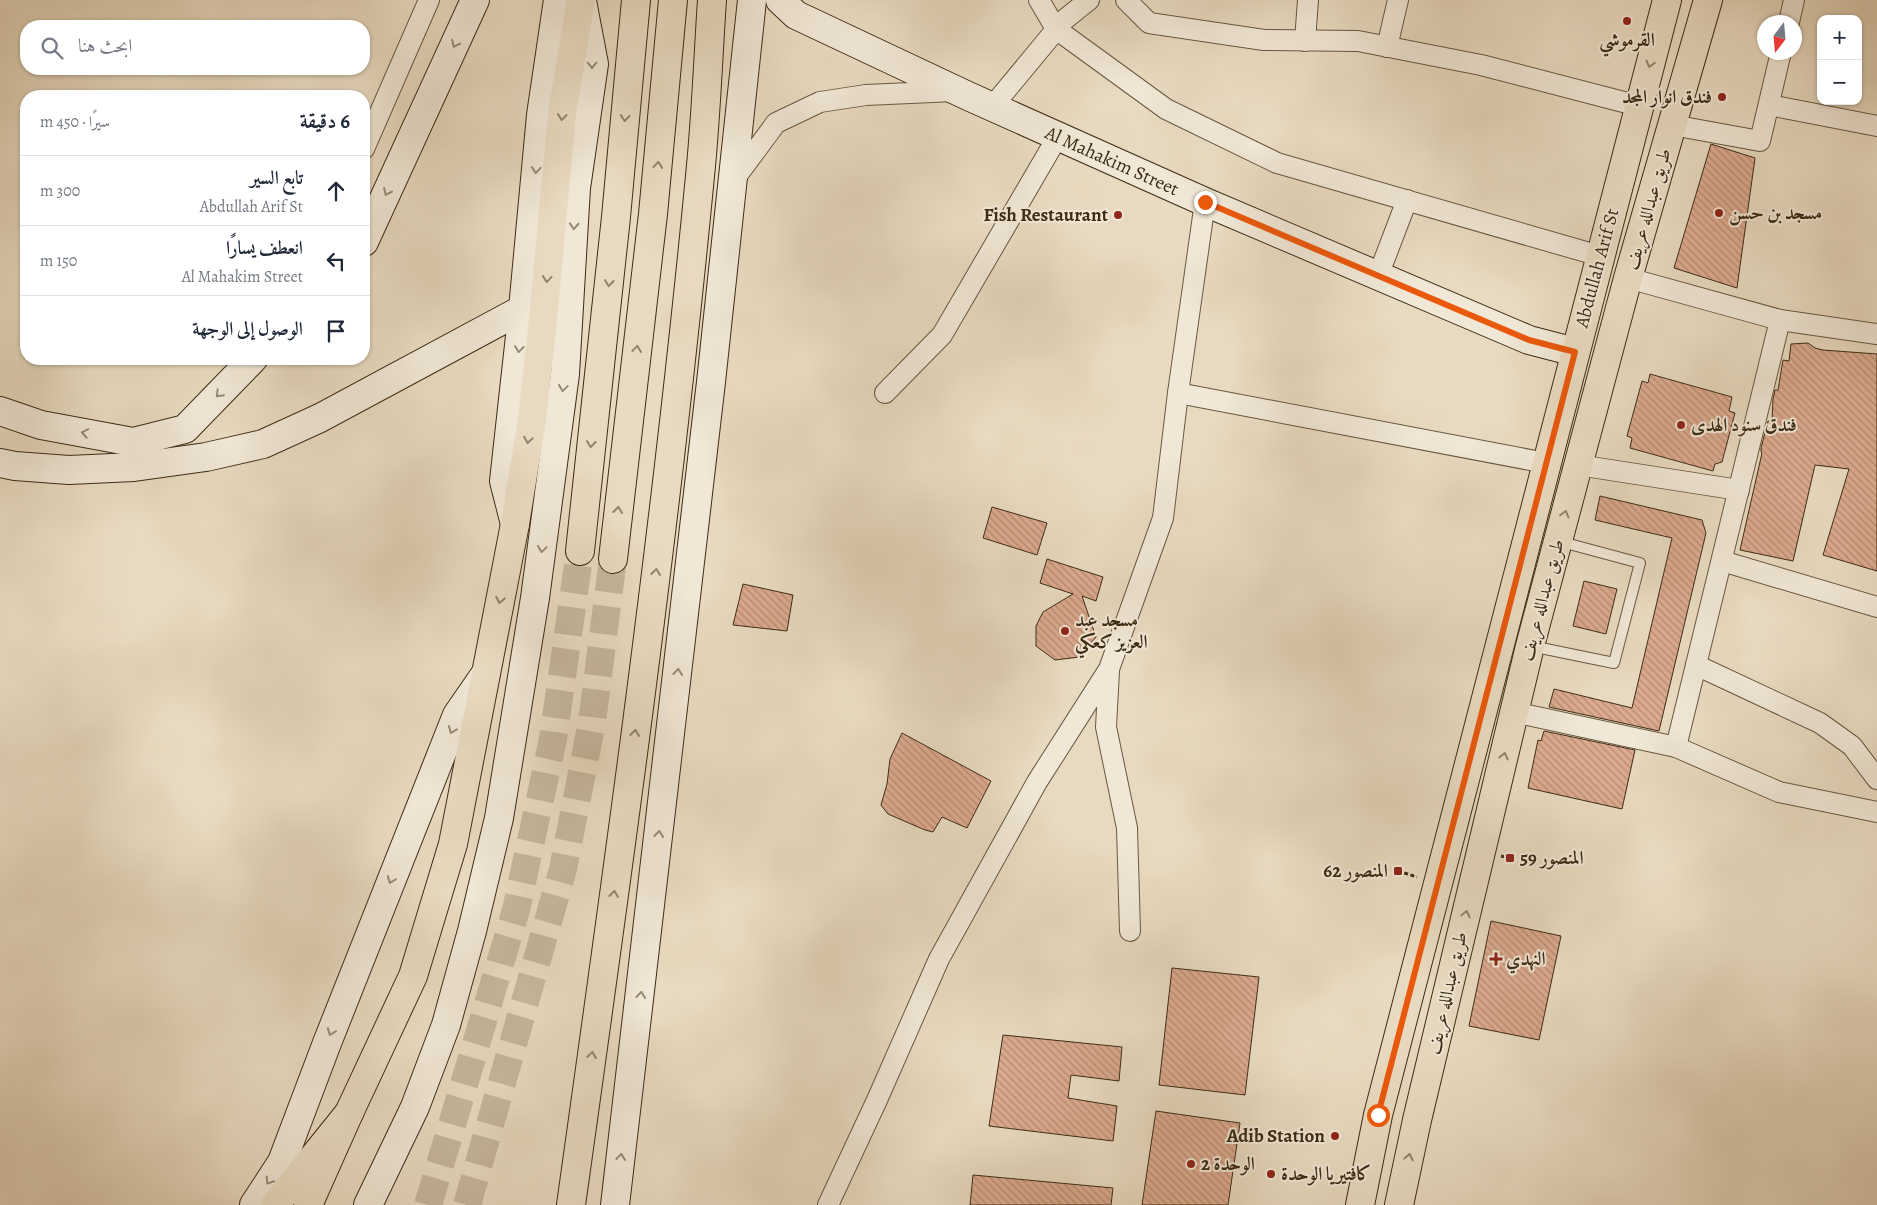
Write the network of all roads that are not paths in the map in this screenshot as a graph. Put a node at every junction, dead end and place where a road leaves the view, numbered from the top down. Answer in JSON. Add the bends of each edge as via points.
{"nodes":[{"id":1,"x":429,"y":0,"type":"edge"},
{"id":2,"x":475,"y":0,"type":"edge"},
{"id":3,"x":558,"y":0,"type":"edge"},
{"id":4,"x":581,"y":0,"type":"edge"},
{"id":5,"x":636,"y":0,"type":"edge"},
{"id":6,"x":673,"y":0,"type":"edge"},
{"id":7,"x":712,"y":0,"type":"edge"},
{"id":8,"x":752,"y":0,"type":"edge"},
{"id":9,"x":780,"y":0,"type":"edge"},
{"id":10,"x":1039,"y":0,"type":"edge"},
{"id":11,"x":1089,"y":0,"type":"edge"},
{"id":12,"x":1126,"y":0,"type":"edge"},
{"id":13,"x":1308,"y":0,"type":"edge"},
{"id":14,"x":1398,"y":0,"type":"edge"},
{"id":15,"x":1667,"y":0,"type":"edge"},
{"id":16,"x":1708,"y":0,"type":"edge"},
{"id":17,"x":1794,"y":0,"type":"edge"},
{"id":18,"x":1791,"y":15,"type":"edge"},
{"id":19,"x":1056,"y":29,"type":"junction"},
{"id":20,"x":1305,"y":41,"type":"junction"},
{"id":21,"x":1387,"y":47,"type":"junction"},
{"id":22,"x":1779,"y":60,"type":"edge"},
{"id":23,"x":956,"y":91,"type":"junction"},
{"id":24,"x":1768,"y":105,"type":"junction"},
{"id":25,"x":1639,"y":106,"type":"junction"},
{"id":26,"x":992,"y":107,"type":"junction"},
{"id":27,"x":1672,"y":125,"type":"junction"},
{"id":28,"x":1877,"y":126,"type":"edge"},
{"id":29,"x":370,"y":136,"type":"edge"},
{"id":30,"x":1058,"y":136,"type":"junction"},
{"id":31,"x":732,"y":182,"type":"junction"},
{"id":32,"x":1407,"y":200,"type":"junction"},
{"id":33,"x":1205,"y":202,"type":"junction"},
{"id":34,"x":370,"y":229,"type":"edge"},
{"id":35,"x":1598,"y":263,"type":"junction"},
{"id":36,"x":1378,"y":276,"type":"junction"},
{"id":37,"x":1628,"y":278,"type":"junction"},
{"id":38,"x":524,"y":309,"type":"junction"},
{"id":39,"x":1780,"y":320,"type":"junction"},
{"id":40,"x":1877,"y":334,"type":"edge"},
{"id":41,"x":1575,"y":352,"type":"junction"},
{"id":42,"x":248,"y":365,"type":"edge"},
{"id":43,"x":885,"y":393,"type":"dead end"},
{"id":44,"x":1178,"y":393,"type":"junction"},
{"id":45,"x":0,"y":411,"type":"edge"},
{"id":46,"x":134,"y":455,"type":"junction"},
{"id":47,"x":0,"y":463,"type":"edge"},
{"id":48,"x":1546,"y":463,"type":"junction"},
{"id":49,"x":1578,"y":465,"type":"junction"},
{"id":50,"x":1739,"y":490,"type":"junction"},
{"id":51,"x":515,"y":524,"type":"junction"},
{"id":52,"x":1558,"y":541,"type":"junction"},
{"id":53,"x":580,"y":551,"type":"tunnel mouth"},
{"id":54,"x":613,"y":559,"type":"tunnel mouth"},
{"id":55,"x":1722,"y":561,"type":"junction"},
{"id":56,"x":1877,"y":607,"type":"edge"},
{"id":57,"x":1530,"y":646,"type":"junction"},
{"id":58,"x":1696,"y":665,"type":"junction"},
{"id":59,"x":1109,"y":669,"type":"junction"},
{"id":60,"x":486,"y":673,"type":"junction"},
{"id":61,"x":1514,"y":712,"type":"junction"},
{"id":62,"x":1676,"y":747,"type":"junction"},
{"id":63,"x":1877,"y":779,"type":"edge"},
{"id":64,"x":1877,"y":812,"type":"edge"},
{"id":65,"x":1130,"y":931,"type":"dead end"},
{"id":66,"x":349,"y":1113,"type":"junction"},
{"id":67,"x":254,"y":1205,"type":"edge"},
{"id":68,"x":275,"y":1205,"type":"edge"},
{"id":69,"x":308,"y":1205,"type":"edge"},
{"id":70,"x":368,"y":1205,"type":"edge"},
{"id":71,"x":571,"y":1205,"type":"edge"},
{"id":72,"x":615,"y":1205,"type":"edge"},
{"id":73,"x":828,"y":1205,"type":"edge"},
{"id":74,"x":1360,"y":1205,"type":"edge"},
{"id":75,"x":1399,"y":1205,"type":"edge"}],
"edges":[{"from":1,"to":29,"type":"street"},
{"from":2,"to":34,"type":"street","one_way":true},
{"from":3,"to":38,"type":"street","one_way":true,"via":[[541,115]]},
{"from":4,"to":51,"type":"main road","one_way":true,"via":[[562,113],[532,419]]},
{"from":4,"to":70,"type":"street","one_way":true,"via":[[594,64],[576,188],[565,374],[535,598],[499,818],[446,1025],[415,1108]]},
{"from":5,"to":53,"type":"main road","one_way":true},
{"from":54,"to":6,"type":"main road","one_way":true,"via":[[653,214]]},
{"from":71,"to":7,"type":"main road","one_way":true,"via":[[665,496],[701,173]]},
{"from":8,"to":31,"type":"street"},
{"from":9,"to":23,"type":"street","name":"Al Mahakim Street","via":[[796,15]]},
{"from":10,"to":19,"type":"street"},
{"from":11,"to":19,"type":"street"},
{"from":12,"to":20,"type":"street","via":[[1149,23],[1264,40]]},
{"from":13,"to":20,"type":"street"},
{"from":14,"to":21,"type":"street"},
{"from":15,"to":25,"type":"main road","name":"Abdullah Arif St","one_way":true},
{"from":16,"to":27,"type":"main road","name":"طريق عبدالله عريف"},
{"from":17,"to":18,"type":"street"},
{"from":19,"to":26,"type":"street"},
{"from":19,"to":32,"type":"street","via":[[1166,110],[1277,163]]},
{"from":20,"to":21,"type":"street","via":[[1358,42]]},
{"from":21,"to":25,"type":"street","via":[[1481,65]]},
{"from":22,"to":24,"type":"street"},
{"from":23,"to":26,"type":"street","name":"Al Mahakim Street"},
{"from":23,"to":31,"type":"street","via":[[820,102],[776,123]]},
{"from":24,"to":27,"type":"street","via":[[1760,141]]},
{"from":24,"to":28,"type":"street"},
{"from":25,"to":35,"type":"main road","name":"Abdullah Arif St"},
{"from":26,"to":30,"type":"street","name":"Al Mahakim Street"},
{"from":27,"to":37,"type":"main road","name":"طريق عبدالله عريف"},
{"from":30,"to":33,"type":"street","name":"Al Mahakim Street"},
{"from":30,"to":43,"type":"street","via":[[942,335]]},
{"from":72,"to":31,"type":"street","one_way":true},
{"from":32,"to":35,"type":"street"},
{"from":32,"to":36,"type":"street"},
{"from":33,"to":36,"type":"street","name":"Al Mahakim Street"},
{"from":33,"to":44,"type":"street"},
{"from":35,"to":37,"type":"main road"},
{"from":35,"to":41,"type":"main road","name":"Abdullah Arif St"},
{"from":36,"to":41,"type":"street","name":"Al Mahakim Street","via":[[1529,340]]},
{"from":37,"to":39,"type":"street"},
{"from":37,"to":49,"type":"main road","name":"طريق عبدالله عريف"},
{"from":38,"to":46,"type":"street","via":[[320,418],[263,444],[206,457]]},
{"from":38,"to":51,"type":"street","one_way":true,"via":[[504,481]]},
{"from":39,"to":40,"type":"street"},
{"from":39,"to":50,"type":"street"},
{"from":41,"to":48,"type":"main road","name":"Abdullah Arif St"},
{"from":42,"to":46,"type":"street","one_way":true,"via":[[184,429]]},
{"from":44,"to":48,"type":"street"},
{"from":44,"to":59,"type":"street","via":[[1163,518]]},
{"from":46,"to":45,"type":"street","one_way":true},
{"from":46,"to":47,"type":"street","via":[[69,470]]},
{"from":48,"to":74,"type":"main road","name":"Abdullah Arif St","via":[[1378,1115]]},
{"from":49,"to":50,"type":"street"},
{"from":52,"to":49,"type":"main road","name":"طريق عبدالله عريف","one_way":true},
{"from":50,"to":55,"type":"street"},
{"from":51,"to":60,"type":"main road","one_way":true},
{"from":52,"to":57,"type":"main road","name":"طريق عبدالله عريف"},
{"from":52,"to":57,"type":"lane","via":[[1640,563],[1614,663]]},
{"from":55,"to":56,"type":"street"},
{"from":55,"to":58,"type":"street"},
{"from":57,"to":61,"type":"main road","name":"طريق عبدالله عريف"},
{"from":58,"to":62,"type":"street"},
{"from":58,"to":63,"type":"street","via":[[1820,723],[1852,746]]},
{"from":59,"to":65,"type":"street","via":[[1106,727],[1127,828]]},
{"from":59,"to":73,"type":"street","via":[[1037,782],[939,960]]},
{"from":60,"to":66,"type":"main road","via":[[453,844],[414,976]]},
{"from":60,"to":67,"type":"street","one_way":true,"via":[[457,715],[282,1162]]},
{"from":61,"to":62,"type":"street"},
{"from":75,"to":61,"type":"main road","name":"طريق عبدالله عريف","one_way":true,"via":[[1416,1120]]},
{"from":62,"to":64,"type":"street","via":[[1779,792]]},
{"from":66,"to":68,"type":"main road"},
{"from":66,"to":69,"type":"main road"}]}
